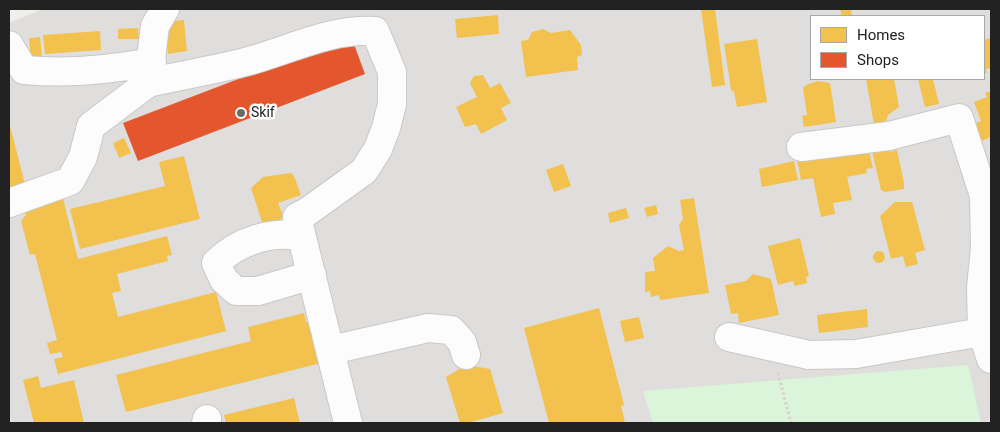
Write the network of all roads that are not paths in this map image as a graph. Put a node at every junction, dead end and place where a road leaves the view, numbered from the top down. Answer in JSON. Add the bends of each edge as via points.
{"nodes":[{"id":1,"x":165,"y":9,"type":"edge"},
{"id":2,"x":9,"y":45,"type":"edge"},
{"id":3,"x":150,"y":72,"type":"junction"},
{"id":4,"x":801,"y":147,"type":"dead end"},
{"id":5,"x":987,"y":195,"type":"edge"},
{"id":6,"x":9,"y":203,"type":"edge"},
{"id":7,"x":300,"y":227,"type":"junction"},
{"id":8,"x":312,"y":275,"type":"junction"},
{"id":9,"x":982,"y":332,"type":"junction"},
{"id":10,"x":729,"y":337,"type":"dead end"},
{"id":11,"x":331,"y":350,"type":"junction"},
{"id":12,"x":466,"y":355,"type":"dead end"},
{"id":13,"x":991,"y":359,"type":"edge"},
{"id":14,"x":348,"y":423,"type":"edge"}],
"edges":[{"from":1,"to":3,"type":"street","via":[[155,26]]},
{"from":2,"to":3,"type":"street","via":[[24,70],[60,73],[126,67]]},
{"from":3,"to":6,"type":"street","via":[[91,126],[83,157],[70,181]]},
{"from":3,"to":7,"type":"street","via":[[250,60],[311,39],[352,30],[375,30],[392,72],[392,104],[378,149],[364,171]]},
{"from":4,"to":5,"type":"street","via":[[889,136],[959,118]]},
{"from":5,"to":9,"type":"street","via":[[981,288]]},
{"from":7,"to":8,"type":"street"},
{"from":7,"to":8,"type":"street","via":[[228,251],[216,262],[224,280],[236,291],[258,292]]},
{"from":8,"to":11,"type":"street"},
{"from":9,"to":10,"type":"street","via":[[856,354],[809,355]]},
{"from":9,"to":13,"type":"street"},
{"from":11,"to":12,"type":"street","via":[[428,328],[452,330],[462,342]]},
{"from":11,"to":14,"type":"street"}]}
